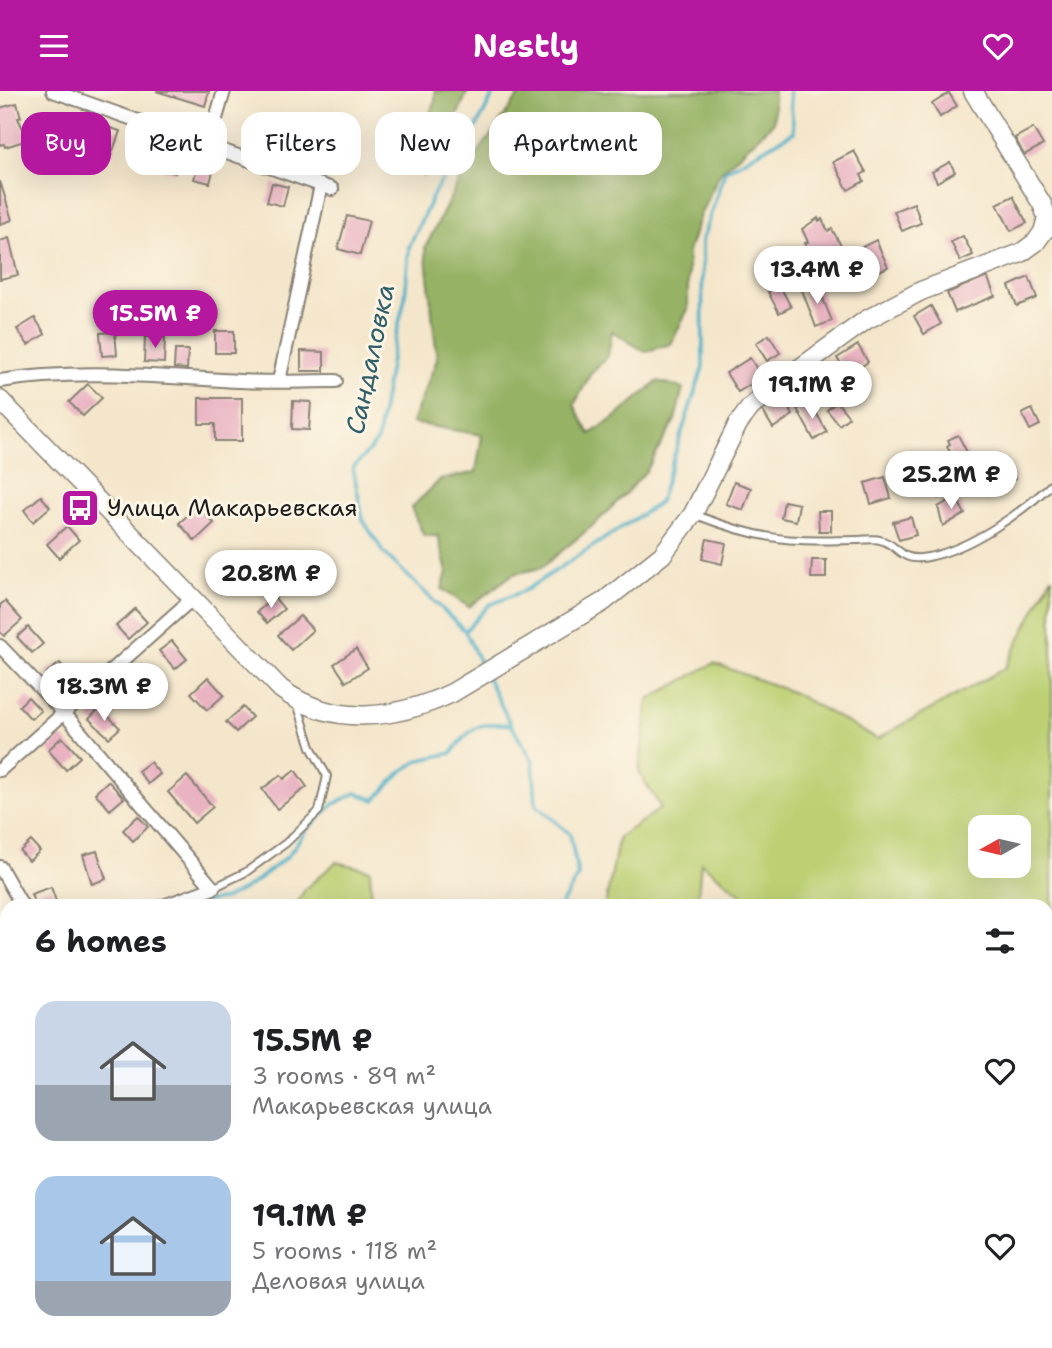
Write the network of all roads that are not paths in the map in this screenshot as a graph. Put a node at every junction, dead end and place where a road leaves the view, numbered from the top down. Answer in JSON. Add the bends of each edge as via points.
{"nodes":[{"id":1,"x":53,"y":91,"type":"edge"},
{"id":2,"x":225,"y":91,"type":"edge"},
{"id":3,"x":973,"y":91,"type":"edge"},
{"id":4,"x":219,"y":112,"type":"edge"},
{"id":5,"x":125,"y":117,"type":"edge"},
{"id":6,"x":227,"y":153,"type":"edge"},
{"id":7,"x":1049,"y":224,"type":"edge"},
{"id":8,"x":0,"y":381,"type":"edge"},
{"id":9,"x":279,"y":381,"type":"junction"},
{"id":10,"x":336,"y":381,"type":"dead end"},
{"id":11,"x":0,"y":400,"type":"edge"},
{"id":12,"x":1052,"y":484,"type":"edge"},
{"id":13,"x":693,"y":514,"type":"junction"},
{"id":14,"x":192,"y":598,"type":"junction"},
{"id":15,"x":0,"y":646,"type":"edge"},
{"id":16,"x":297,"y":701,"type":"junction"},
{"id":17,"x":64,"y":713,"type":"junction"},
{"id":18,"x":0,"y":770,"type":"edge"},
{"id":19,"x":0,"y":867,"type":"edge"},
{"id":20,"x":213,"y":888,"type":"junction"},
{"id":21,"x":18,"y":899,"type":"edge"},
{"id":22,"x":183,"y":899,"type":"edge"}],
"edges":[{"from":1,"to":5,"type":"street"},
{"from":2,"to":4,"type":"street"},
{"from":3,"to":7,"type":"street"},
{"from":6,"to":9,"type":"street","via":[[326,187]]},
{"from":7,"to":13,"type":"street","via":[[1021,253],[921,291],[866,320],[769,390],[738,424]]},
{"from":8,"to":9,"type":"street","via":[[64,374]]},
{"from":9,"to":10,"type":"street"},
{"from":11,"to":14,"type":"street"},
{"from":12,"to":13,"type":"lane","via":[[1012,518],[926,558],[904,556],[879,539],[775,538]]},
{"from":13,"to":16,"type":"street","via":[[662,555],[603,602],[433,702],[359,717]]},
{"from":14,"to":16,"type":"street"},
{"from":14,"to":17,"type":"street"},
{"from":15,"to":17,"type":"street"},
{"from":16,"to":20,"type":"lane","via":[[311,747],[327,776],[319,811],[286,843],[246,872]]},
{"from":17,"to":18,"type":"street"},
{"from":17,"to":20,"type":"street"},
{"from":19,"to":21,"type":"street"},
{"from":20,"to":22,"type":"street"}]}
